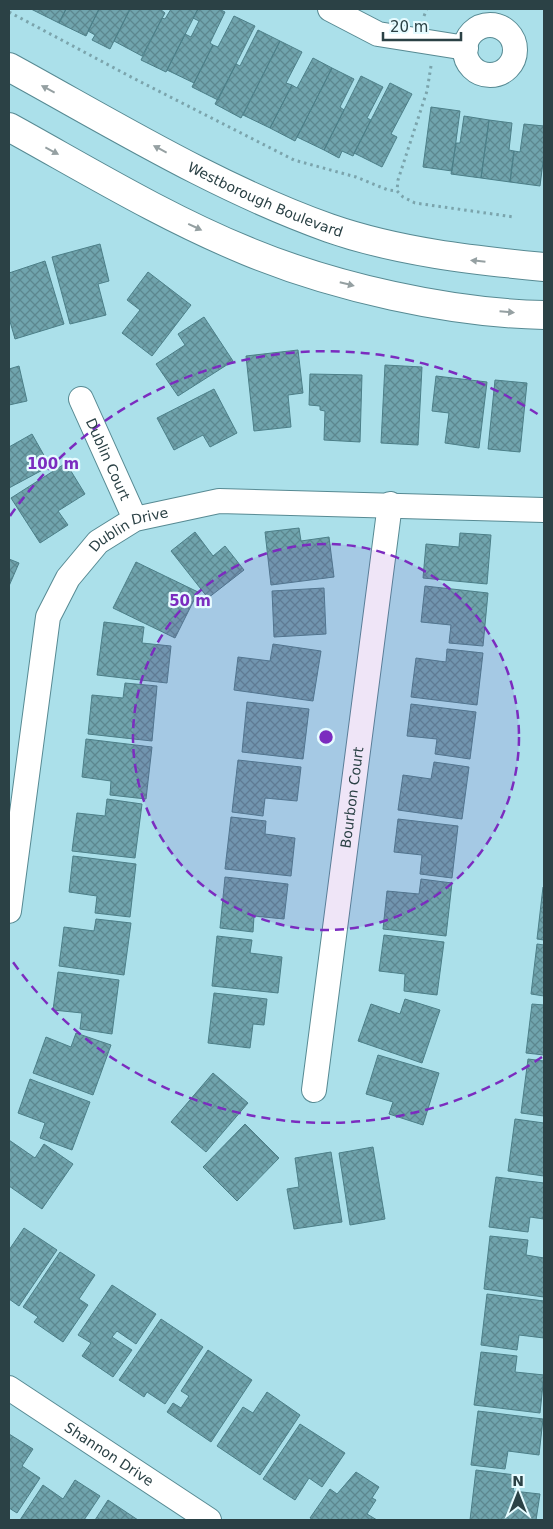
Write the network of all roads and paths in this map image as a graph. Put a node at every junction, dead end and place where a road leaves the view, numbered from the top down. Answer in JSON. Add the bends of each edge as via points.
{"nodes":[{"id":1,"x":330,"y":9,"type":"edge"},
{"id":2,"x":427,"y":9,"type":"edge"},
{"id":3,"x":9,"y":12,"type":"edge"},
{"id":4,"x":424,"y":16,"type":"dead end"},
{"id":5,"x":466,"y":48,"type":"dead end"},
{"id":6,"x":432,"y":61,"type":"dead end"},
{"id":7,"x":9,"y":67,"type":"edge"},
{"id":8,"x":9,"y":127,"type":"edge"},
{"id":9,"x":398,"y":191,"type":"junction"},
{"id":10,"x":514,"y":217,"type":"dead end"},
{"id":11,"x":544,"y":267,"type":"edge"},
{"id":12,"x":544,"y":315,"type":"edge"},
{"id":13,"x":81,"y":399,"type":"dead end"},
{"id":14,"x":390,"y":504,"type":"junction"},
{"id":15,"x":544,"y":510,"type":"edge"},
{"id":16,"x":135,"y":519,"type":"junction"},
{"id":17,"x":9,"y":911,"type":"edge"},
{"id":18,"x":314,"y":1090,"type":"dead end"},
{"id":19,"x":9,"y":1388,"type":"edge"},
{"id":20,"x":209,"y":1520,"type":"edge"}],
"edges":[{"from":1,"to":5,"type":"street","via":[[378,34]]},
{"from":2,"to":4,"type":"path"},
{"from":3,"to":9,"type":"path","via":[[294,160]]},
{"from":6,"to":9,"type":"path","via":[[427,90],[398,180]]},
{"from":11,"to":7,"type":"main road","name":"Westborough Boulevard","one_way":true,"via":[[469,260],[401,248],[330,228],[264,202],[203,172]]},
{"from":8,"to":12,"type":"main road","one_way":true,"via":[[174,217],[247,251],[317,276],[392,295],[465,308]]},
{"from":9,"to":10,"type":"path","via":[[415,203]]},
{"from":13,"to":16,"type":"street","name":"Dublin Court"},
{"from":14,"to":15,"type":"street","name":"Dublin Drive"},
{"from":14,"to":16,"type":"street","name":"Dublin Drive","via":[[219,501]]},
{"from":14,"to":18,"type":"street","name":"Bourbon Court"},
{"from":16,"to":17,"type":"street","name":"Dublin Drive","via":[[98,542],[68,578],[48,617]]},
{"from":19,"to":20,"type":"street","name":"Shannon Drive"}]}
